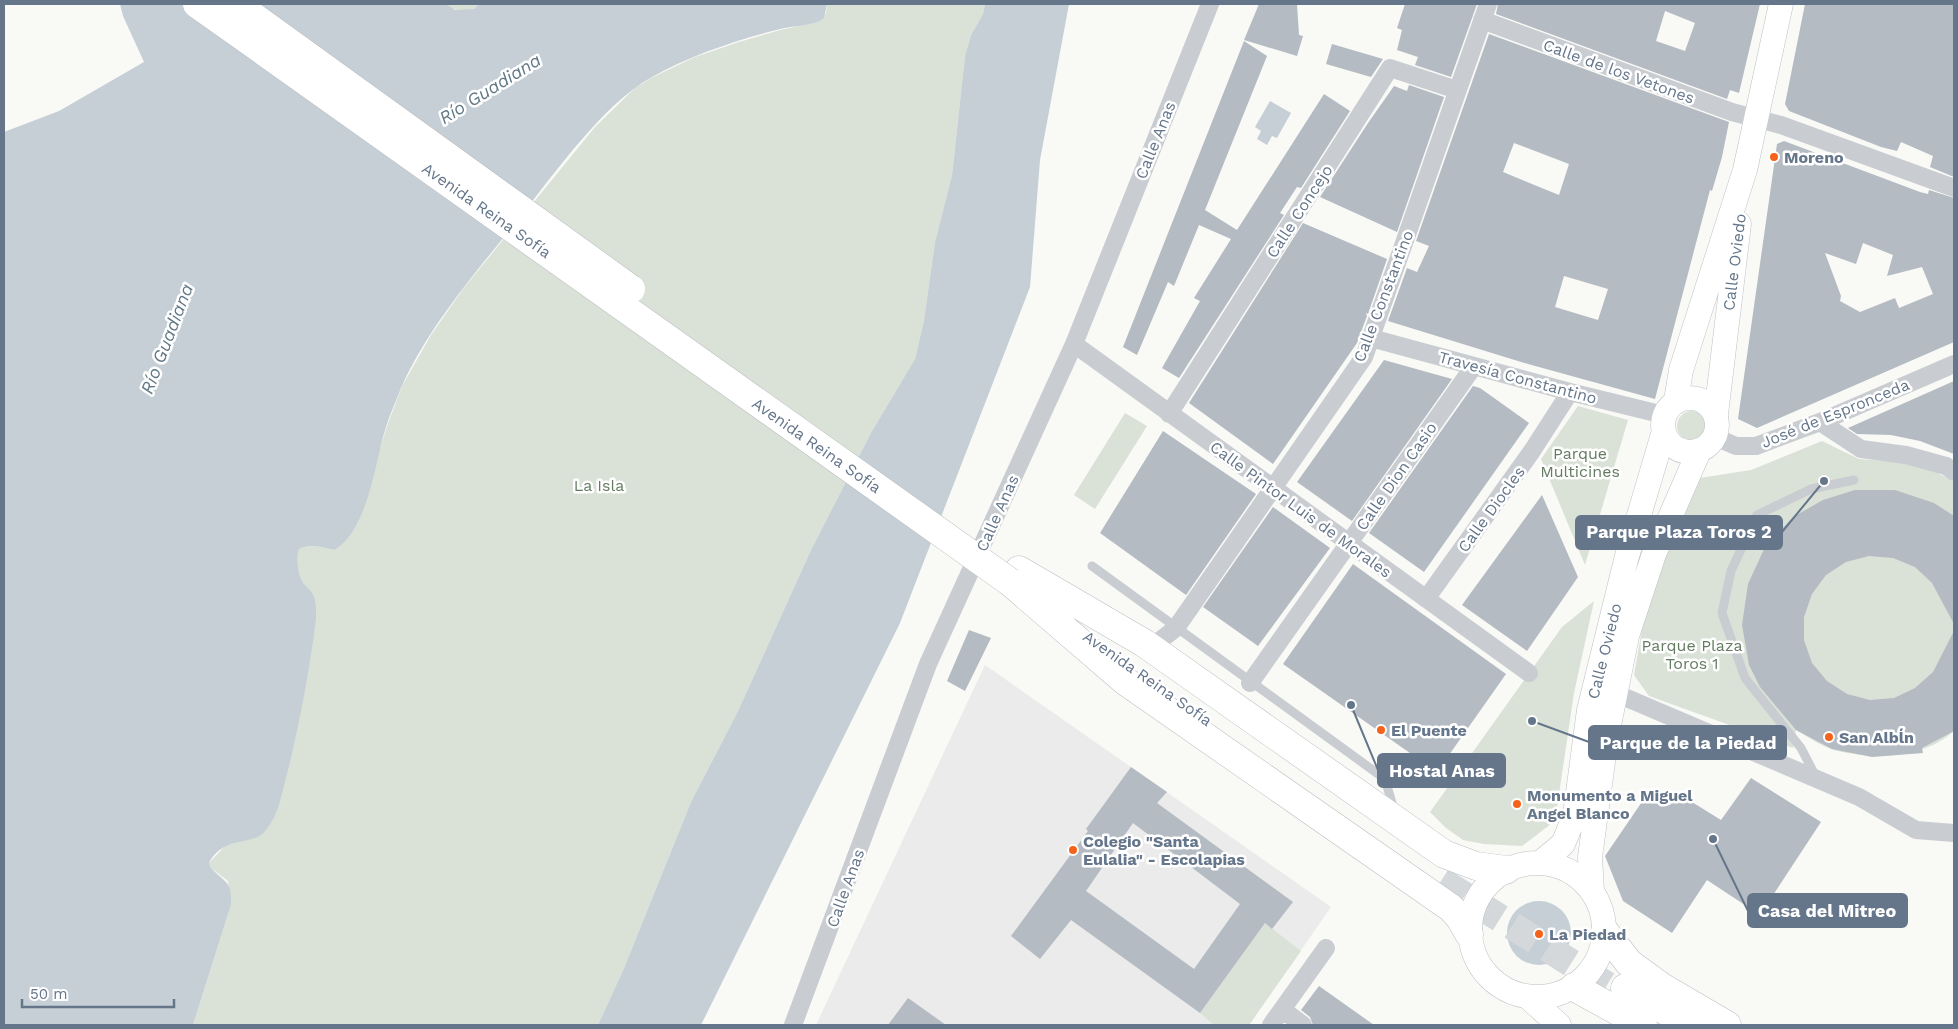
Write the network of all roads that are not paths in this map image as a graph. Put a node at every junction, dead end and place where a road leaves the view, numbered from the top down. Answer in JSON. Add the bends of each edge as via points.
{"nodes":[{"id":1,"x":197,"y":4,"type":"edge"},
{"id":2,"x":236,"y":4,"type":"edge"},
{"id":3,"x":1210,"y":4,"type":"edge"},
{"id":4,"x":1781,"y":4,"type":"edge"},
{"id":5,"x":1485,"y":12,"type":"edge"},
{"id":6,"x":1457,"y":90,"type":"junction"},
{"id":7,"x":1757,"y":118,"type":"junction"},
{"id":8,"x":1745,"y":170,"type":"junction"},
{"id":9,"x":1954,"y":188,"type":"edge"},
{"id":10,"x":1371,"y":338,"type":"junction"},
{"id":11,"x":1074,"y":344,"type":"junction"},
{"id":12,"x":1954,"y":364,"type":"edge"},
{"id":13,"x":1474,"y":366,"type":"junction"},
{"id":14,"x":1570,"y":392,"type":"junction"},
{"id":15,"x":1169,"y":414,"type":"junction"},
{"id":16,"x":1668,"y":416,"type":"junction"},
{"id":17,"x":1820,"y":422,"type":"junction"},
{"id":18,"x":1710,"y":434,"type":"junction"},
{"id":19,"x":1954,"y":472,"type":"edge"},
{"id":20,"x":1854,"y":480,"type":"dead end"},
{"id":21,"x":1273,"y":489,"type":"junction"},
{"id":22,"x":1349,"y":543,"type":"junction"},
{"id":23,"x":1092,"y":566,"type":"dead end"},
{"id":24,"x":1014,"y":576,"type":"junction"},
{"id":25,"x":1426,"y":599,"type":"junction"},
{"id":26,"x":1176,"y":628,"type":"junction"},
{"id":27,"x":1144,"y":643,"type":"junction"},
{"id":28,"x":1529,"y":674,"type":"dead end"},
{"id":29,"x":1250,"y":683,"type":"junction"},
{"id":30,"x":1615,"y":693,"type":"junction"},
{"id":31,"x":1817,"y":780,"type":"junction"},
{"id":32,"x":1398,"y":822,"type":"junction"},
{"id":33,"x":1954,"y":833,"type":"edge"},
{"id":34,"x":1540,"y":862,"type":"junction"},
{"id":35,"x":1506,"y":870,"type":"junction"},
{"id":36,"x":1444,"y":876,"type":"tunnel mouth"},
{"id":37,"x":1592,"y":891,"type":"junction"},
{"id":38,"x":1605,"y":932,"type":"junction"},
{"id":39,"x":1469,"y":934,"type":"junction"},
{"id":40,"x":1326,"y":948,"type":"dead end"},
{"id":41,"x":1570,"y":989,"type":"junction"},
{"id":42,"x":1529,"y":998,"type":"junction"},
{"id":43,"x":1283,"y":1010,"type":"junction"},
{"id":44,"x":1632,"y":1010,"type":"edge"},
{"id":45,"x":793,"y":1025,"type":"edge"},
{"id":46,"x":1271,"y":1025,"type":"edge"},
{"id":47,"x":1303,"y":1025,"type":"edge"},
{"id":48,"x":1559,"y":1025,"type":"edge"},
{"id":49,"x":1567,"y":1025,"type":"edge"},
{"id":50,"x":1673,"y":1025,"type":"edge"},
{"id":51,"x":1692,"y":1025,"type":"edge"},
{"id":52,"x":1727,"y":1025,"type":"edge"}],
"edges":[{"from":1,"to":24,"type":"highway","name":"Avenida Reina Sofía","bridge":true},
{"from":2,"to":24,"type":"highway","name":"Avenida Reina Sofía","bridge":true},
{"from":3,"to":11,"type":"street","name":"Calle Anas"},
{"from":4,"to":7,"type":"main road","name":"Calle Oviedo"},
{"from":5,"to":6,"type":"street","name":"Calle Constantino"},
{"from":5,"to":7,"type":"street","name":"Calle de los Vetones","via":[[1732,112]]},
{"from":6,"to":10,"type":"street","name":"Calle Constantino"},
{"from":6,"to":15,"type":"street","name":"Calle Concejo","via":[[1390,68]]},
{"from":7,"to":8,"type":"main road","name":"Calle Oviedo"},
{"from":7,"to":9,"type":"street","name":"Calle de los Vetones"},
{"from":8,"to":16,"type":"main road","name":"Calle Oviedo"},
{"from":8,"to":18,"type":"main road","name":"Calle Oviedo"},
{"from":10,"to":13,"type":"street","name":"Travesía Constantino"},
{"from":10,"to":21,"type":"street","name":"Calle Constantino","via":[[1364,357]]},
{"from":11,"to":15,"type":"street","name":"Calle Pintor Luis de Morales"},
{"from":11,"to":45,"type":"street","name":"Calle Anas","via":[[928,664]]},
{"from":12,"to":17,"type":"street","name":"José de Espronceda"},
{"from":13,"to":14,"type":"street","name":"Travesía Constantino"},
{"from":13,"to":22,"type":"street","name":"Calle Dion Casio"},
{"from":14,"to":16,"type":"street","name":"Travesía Constantino"},
{"from":14,"to":25,"type":"street","name":"Calle Diocles"},
{"from":15,"to":21,"type":"street","name":"Calle Pintor Luis de Morales"},
{"from":16,"to":18,"type":"main road","via":[[1667,440],[1681,451]]},
{"from":16,"to":18,"type":"main road","via":[[1685,397],[1703,400]]},
{"from":16,"to":34,"type":"main road","name":"Calle Oviedo","via":[[1627,556],[1589,710],[1575,815],[1563,844]]},
{"from":17,"to":18,"type":"street","name":"José de Espronceda","via":[[1756,446],[1736,446]]},
{"from":17,"to":19,"type":"street","via":[[1860,448],[1946,466]]},
{"from":18,"to":30,"type":"main road","name":"Calle Oviedo","via":[[1654,554],[1626,636]]},
{"from":20,"to":31,"type":"lane","via":[[1811,489],[1758,515],[1731,571],[1722,613],[1745,678],[1800,748]]},
{"from":21,"to":22,"type":"street","name":"Calle Pintor Luis de Morales"},
{"from":21,"to":26,"type":"street","name":"Calle Constantino"},
{"from":22,"to":25,"type":"street","name":"Calle Pintor Luis de Morales"},
{"from":22,"to":29,"type":"street","name":"Calle Dion Casio"},
{"from":23,"to":26,"type":"lane"},
{"from":24,"to":27,"type":"highway"},
{"from":24,"to":36,"type":"highway","name":"Avenida Reina Sofía"},
{"from":24,"to":39,"type":"highway","via":[[1125,681],[1451,908]]},
{"from":25,"to":28,"type":"street","name":"Calle Pintor Luis de Morales"},
{"from":26,"to":27,"type":"street","name":"Calle Constantino","via":[[1158,642]]},
{"from":26,"to":29,"type":"lane"},
{"from":27,"to":32,"type":"highway"},
{"from":29,"to":32,"type":"lane","via":[[1384,779]]},
{"from":30,"to":31,"type":"street"},
{"from":30,"to":37,"type":"main road","name":"Calle Oviedo","via":[[1590,857]]},
{"from":31,"to":33,"type":"street","via":[[1859,797],[1916,830]]},
{"from":32,"to":35,"type":"highway","via":[[1444,854],[1476,866]]},
{"from":34,"to":35,"type":"main road"},
{"from":34,"to":37,"type":"main road","via":[[1560,866],[1578,876]]},
{"from":35,"to":39,"type":"main road","via":[[1490,881],[1478,896],[1471,914]]},
{"from":37,"to":38,"type":"main road","via":[[1604,917]]},
{"from":38,"to":41,"type":"main road","via":[[1596,963],[1587,976]]},
{"from":38,"to":52,"type":"highway","via":[[1629,963],[1662,987]]},
{"from":39,"to":42,"type":"main road","via":[[1473,952],[1482,969],[1495,983],[1511,993]]},
{"from":40,"to":43,"type":"street"},
{"from":41,"to":42,"type":"main road","via":[[1548,997]]},
{"from":41,"to":44,"type":"highway"},
{"from":41,"to":49,"type":"main road","via":[[1564,1006]]},
{"from":42,"to":48,"type":"main road"},
{"from":43,"to":46,"type":"street"},
{"from":43,"to":47,"type":"street"},
{"from":44,"to":50,"type":"highway"},
{"from":44,"to":51,"type":"highway"}]}
